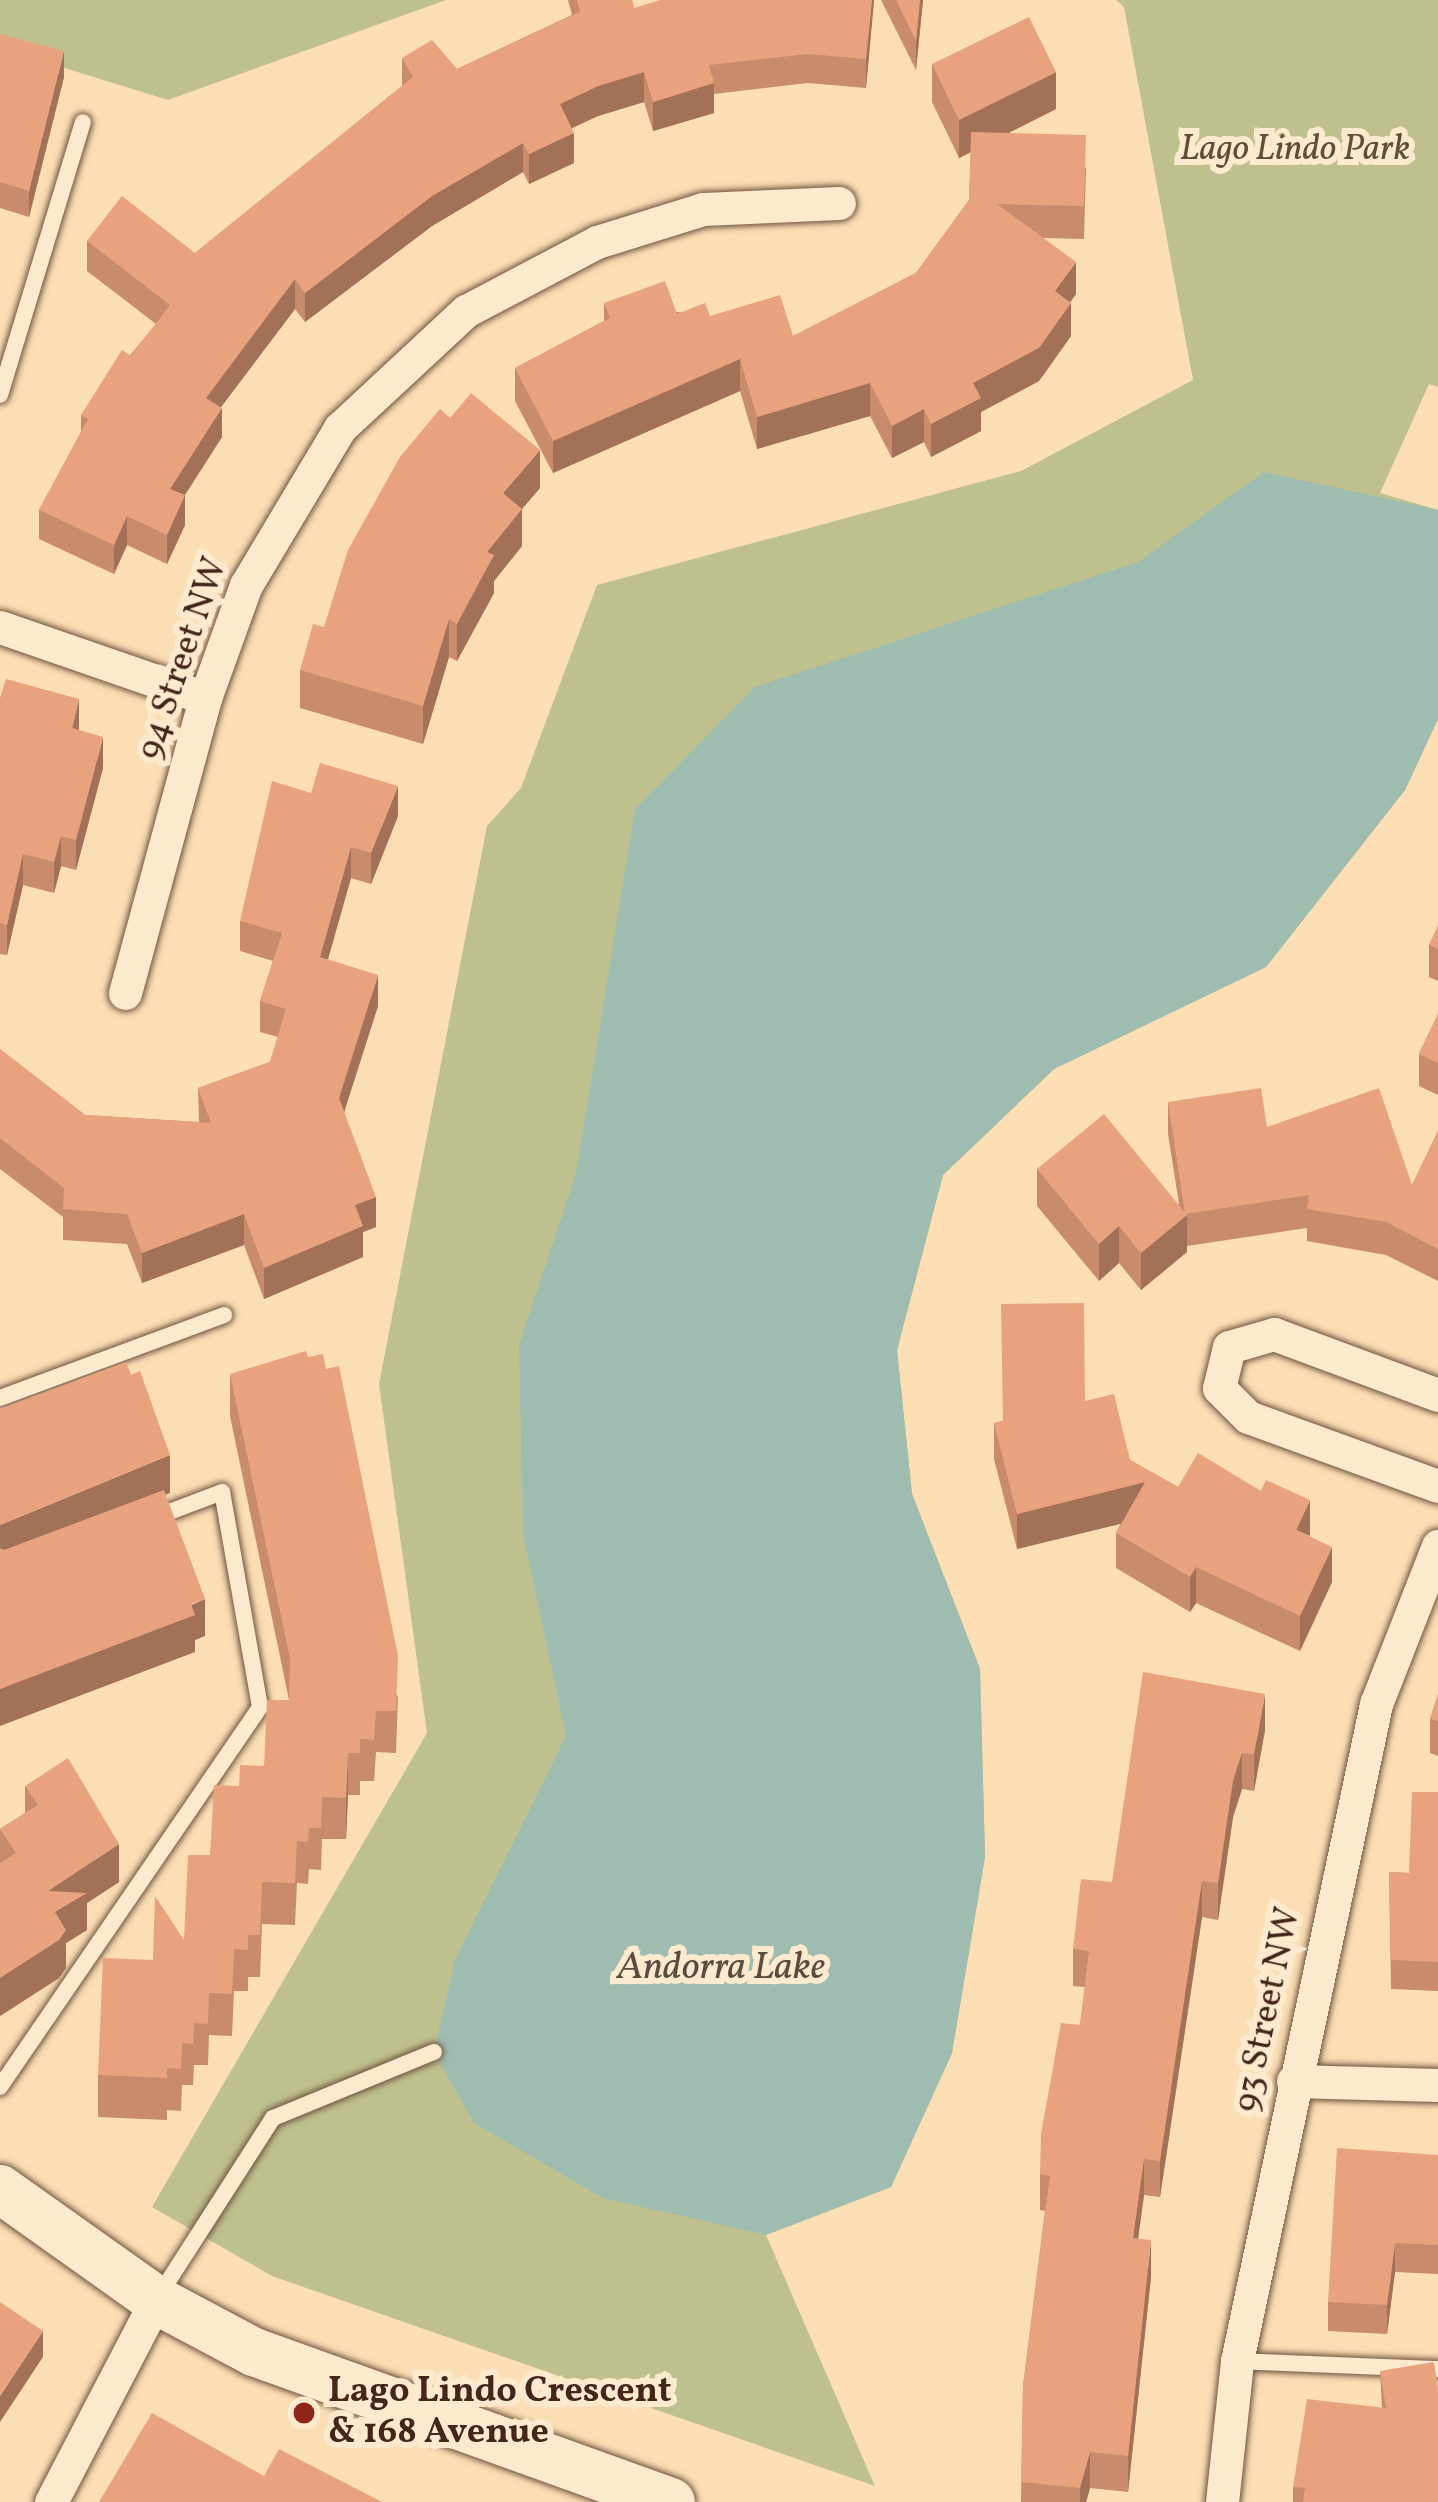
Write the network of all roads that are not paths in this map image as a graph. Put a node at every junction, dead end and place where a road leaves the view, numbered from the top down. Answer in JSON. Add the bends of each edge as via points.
{"nodes":[{"id":1,"x":83,"y":122,"type":"dead end"},
{"id":2,"x":838,"y":203,"type":"dead end"},
{"id":3,"x":0,"y":395,"type":"edge"},
{"id":4,"x":0,"y":627,"type":"edge"},
{"id":5,"x":205,"y":698,"type":"junction"},
{"id":6,"x":124,"y":994,"type":"dead end"},
{"id":7,"x":224,"y":1315,"type":"dead end"},
{"id":8,"x":1438,"y":1395,"type":"edge"},
{"id":9,"x":0,"y":1398,"type":"edge"},
{"id":10,"x":1438,"y":1486,"type":"edge"},
{"id":11,"x":133,"y":1526,"type":"edge"},
{"id":12,"x":1438,"y":1546,"type":"edge"},
{"id":13,"x":434,"y":2052,"type":"dead end"},
{"id":14,"x":1293,"y":2080,"type":"junction"},
{"id":15,"x":1438,"y":2085,"type":"edge"},
{"id":16,"x":0,"y":2087,"type":"edge"},
{"id":17,"x":0,"y":2189,"type":"edge"},
{"id":18,"x":156,"y":2300,"type":"junction"},
{"id":19,"x":1237,"y":2361,"type":"junction"},
{"id":20,"x":1438,"y":2369,"type":"edge"},
{"id":21,"x":651,"y":2499,"type":"edge"},
{"id":22,"x":51,"y":2502,"type":"edge"},
{"id":23,"x":1222,"y":2502,"type":"edge"}],
"edges":[{"from":1,"to":3,"type":"lane"},
{"from":2,"to":5,"type":"street","name":"94 Street NW","via":[[703,209],[659,220],[520,278],[466,311],[406,360],[327,447],[246,585]]},
{"from":4,"to":5,"type":"street"},
{"from":5,"to":6,"type":"street","name":"94 Street NW"},
{"from":7,"to":9,"type":"lane"},
{"from":8,"to":10,"type":"street","via":[[1274,1334],[1229,1347],[1219,1388],[1248,1417]]},
{"from":11,"to":16,"type":"lane","via":[[222,1492],[260,1707]]},
{"from":12,"to":14,"type":"street","name":"93 Street NW","via":[[1376,1704]]},
{"from":13,"to":18,"type":"lane","via":[[273,2118]]},
{"from":14,"to":15,"type":"street"},
{"from":14,"to":19,"type":"street","name":"93 Street NW"},
{"from":17,"to":18,"type":"street"},
{"from":18,"to":21,"type":"street","via":[[346,2390]]},
{"from":18,"to":22,"type":"street"},
{"from":19,"to":20,"type":"lane"},
{"from":19,"to":23,"type":"street","name":"93 Street NW"}]}
